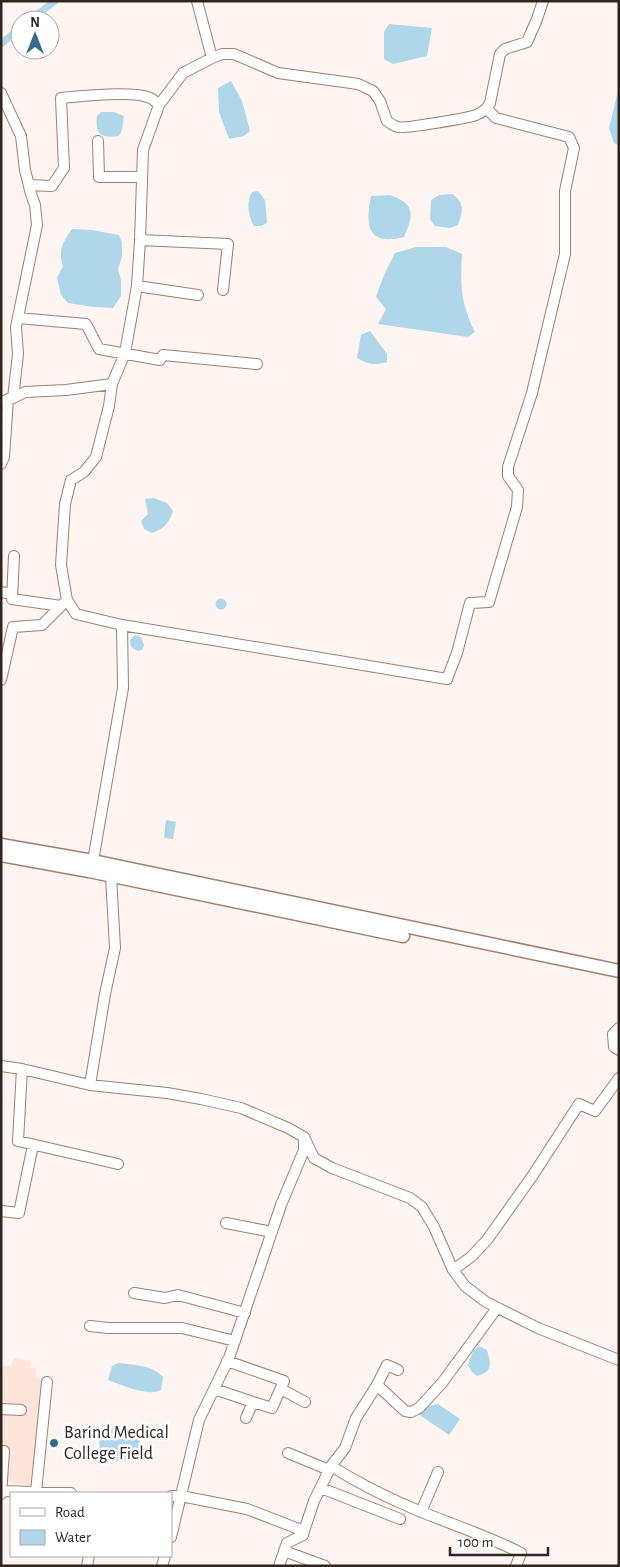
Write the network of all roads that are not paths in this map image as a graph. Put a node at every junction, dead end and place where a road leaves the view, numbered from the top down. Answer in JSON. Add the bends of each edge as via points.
{"nodes":[{"id":1,"x":197,"y":1,"type":"edge"},
{"id":2,"x":542,"y":1,"type":"edge"},
{"id":3,"x":212,"y":58,"type":"junction"},
{"id":4,"x":1,"y":93,"type":"edge"},
{"id":5,"x":159,"y":105,"type":"junction"},
{"id":6,"x":487,"y":109,"type":"junction"},
{"id":7,"x":98,"y":141,"type":"dead end"},
{"id":8,"x":142,"y":177,"type":"junction"},
{"id":9,"x":29,"y":185,"type":"junction"},
{"id":10,"x":140,"y":240,"type":"junction"},
{"id":11,"x":137,"y":286,"type":"junction"},
{"id":12,"x":223,"y":290,"type":"dead end"},
{"id":13,"x":198,"y":295,"type":"dead end"},
{"id":14,"x":18,"y":318,"type":"junction"},
{"id":15,"x":125,"y":353,"type":"junction"},
{"id":16,"x":257,"y":364,"type":"dead end"},
{"id":17,"x":112,"y":384,"type":"junction"},
{"id":18,"x":7,"y":400,"type":"edge"},
{"id":19,"x":1,"y":464,"type":"edge"},
{"id":20,"x":14,"y":556,"type":"dead end"},
{"id":21,"x":1,"y":592,"type":"edge"},
{"id":22,"x":12,"y":594,"type":"junction"},
{"id":23,"x":64,"y":603,"type":"junction"},
{"id":24,"x":122,"y":626,"type":"junction"},
{"id":25,"x":1,"y":680,"type":"edge"},
{"id":26,"x":1,"y":845,"type":"edge"},
{"id":27,"x":1,"y":855,"type":"edge"},
{"id":28,"x":93,"y":861,"type":"junction"},
{"id":29,"x":112,"y":872,"type":"junction"},
{"id":30,"x":619,"y":972,"type":"edge"},
{"id":31,"x":619,"y":979,"type":"edge"},
{"id":32,"x":619,"y":1028,"type":"edge"},
{"id":33,"x":619,"y":1050,"type":"edge"},
{"id":34,"x":1,"y":1066,"type":"edge"},
{"id":35,"x":22,"y":1069,"type":"junction"},
{"id":36,"x":619,"y":1078,"type":"edge"},
{"id":37,"x":90,"y":1085,"type":"junction"},
{"id":38,"x":304,"y":1137,"type":"junction"},
{"id":39,"x":33,"y":1145,"type":"junction"},
{"id":40,"x":118,"y":1164,"type":"dead end"},
{"id":41,"x":1,"y":1211,"type":"edge"},
{"id":42,"x":226,"y":1223,"type":"dead end"},
{"id":43,"x":272,"y":1232,"type":"junction"},
{"id":44,"x":452,"y":1270,"type":"junction"},
{"id":45,"x":134,"y":1293,"type":"dead end"},
{"id":46,"x":497,"y":1308,"type":"junction"},
{"id":47,"x":245,"y":1313,"type":"junction"},
{"id":48,"x":90,"y":1326,"type":"dead end"},
{"id":49,"x":235,"y":1341,"type":"junction"},
{"id":50,"x":619,"y":1360,"type":"edge"},
{"id":51,"x":227,"y":1361,"type":"junction"},
{"id":52,"x":398,"y":1370,"type":"dead end"},
{"id":53,"x":47,"y":1382,"type":"dead end"},
{"id":54,"x":377,"y":1385,"type":"junction"},
{"id":55,"x":214,"y":1389,"type":"junction"},
{"id":56,"x":280,"y":1389,"type":"junction"},
{"id":57,"x":253,"y":1402,"type":"junction"},
{"id":58,"x":305,"y":1402,"type":"dead end"},
{"id":59,"x":1,"y":1409,"type":"edge"},
{"id":60,"x":21,"y":1410,"type":"dead end"},
{"id":61,"x":246,"y":1418,"type":"dead end"},
{"id":62,"x":4,"y":1451,"type":"dead end"},
{"id":63,"x":288,"y":1453,"type":"dead end"},
{"id":64,"x":330,"y":1468,"type":"junction"},
{"id":65,"x":438,"y":1472,"type":"dead end"},
{"id":66,"x":320,"y":1488,"type":"junction"},
{"id":67,"x":1,"y":1492,"type":"edge"},
{"id":68,"x":36,"y":1492,"type":"joint"},
{"id":69,"x":176,"y":1496,"type":"edge"},
{"id":70,"x":421,"y":1512,"type":"junction"},
{"id":71,"x":400,"y":1519,"type":"dead end"},
{"id":72,"x":172,"y":1529,"type":"edge"},
{"id":73,"x":304,"y":1531,"type":"junction"},
{"id":74,"x":284,"y":1551,"type":"junction"},
{"id":75,"x":279,"y":1566,"type":"edge"},
{"id":76,"x":325,"y":1566,"type":"edge"},
{"id":77,"x":516,"y":1566,"type":"edge"}],
"edges":[{"from":1,"to":3,"type":"street"},
{"from":2,"to":6,"type":"street","via":[[527,42],[505,49],[500,54]]},
{"from":3,"to":5,"type":"street","via":[[183,73]]},
{"from":3,"to":6,"type":"street","via":[[234,54],[278,73],[358,84],[377,95],[387,121],[398,128],[474,116]]},
{"from":4,"to":9,"type":"street","via":[[21,136]]},
{"from":5,"to":8,"type":"street","via":[[143,150]]},
{"from":5,"to":9,"type":"street","via":[[150,98],[135,95],[61,98],[64,168],[52,186]]},
{"from":6,"to":24,"type":"street","via":[[496,118],[569,137],[574,148],[565,191],[565,254],[532,393],[508,467],[508,476],[518,490],[516,507],[489,602],[470,603],[447,679]]},
{"from":7,"to":8,"type":"street","via":[[99,177]]},
{"from":8,"to":10,"type":"street"},
{"from":9,"to":14,"type":"street","via":[[37,225]]},
{"from":10,"to":11,"type":"street"},
{"from":10,"to":12,"type":"street","via":[[228,244]]},
{"from":11,"to":13,"type":"street"},
{"from":11,"to":15,"type":"street"},
{"from":14,"to":15,"type":"street","via":[[86,324],[99,349]]},
{"from":14,"to":18,"type":"street","via":[[18,354]]},
{"from":15,"to":16,"type":"street","via":[[160,360],[163,356]]},
{"from":15,"to":17,"type":"street"},
{"from":17,"to":18,"type":"street","via":[[25,392]]},
{"from":17,"to":23,"type":"street","via":[[96,457],[84,472],[71,480],[65,504],[61,565]]},
{"from":18,"to":19,"type":"street"},
{"from":20,"to":22,"type":"street"},
{"from":21,"to":22,"type":"street"},
{"from":22,"to":23,"type":"street","via":[[12,599]]},
{"from":23,"to":24,"type":"street","via":[[76,614]]},
{"from":23,"to":25,"type":"street","via":[[42,625],[13,627]]},
{"from":24,"to":28,"type":"street","via":[[123,688]]},
{"from":26,"to":28,"type":"main road"},
{"from":27,"to":29,"type":"main road"},
{"from":28,"to":29,"type":"main road"},
{"from":29,"to":30,"type":"main road"},
{"from":29,"to":31,"type":"main road"},
{"from":29,"to":37,"type":"street","via":[[115,948]]},
{"from":32,"to":33,"type":"street","via":[[613,1034],[614,1047]]},
{"from":34,"to":35,"type":"street"},
{"from":35,"to":37,"type":"street"},
{"from":35,"to":39,"type":"street","via":[[18,1141]]},
{"from":36,"to":44,"type":"street","via":[[595,1111],[579,1104],[487,1240]]},
{"from":37,"to":38,"type":"street","via":[[167,1092],[241,1108]]},
{"from":38,"to":43,"type":"street","via":[[304,1150]]},
{"from":38,"to":44,"type":"street","via":[[314,1158],[410,1198],[422,1207]]},
{"from":39,"to":40,"type":"street"},
{"from":39,"to":41,"type":"street","via":[[19,1213]]},
{"from":42,"to":43,"type":"street"},
{"from":43,"to":47,"type":"street"},
{"from":44,"to":46,"type":"street","via":[[465,1286]]},
{"from":45,"to":47,"type":"street","via":[[165,1298],[178,1295]]},
{"from":46,"to":50,"type":"street"},
{"from":46,"to":54,"type":"street","via":[[442,1383],[419,1408],[405,1411]]},
{"from":47,"to":49,"type":"street"},
{"from":48,"to":49,"type":"street","via":[[182,1328]]},
{"from":49,"to":51,"type":"street"},
{"from":51,"to":55,"type":"street"},
{"from":51,"to":56,"type":"street","via":[[284,1381]]},
{"from":52,"to":54,"type":"street","via":[[387,1364]]},
{"from":53,"to":68,"type":"street"},
{"from":54,"to":64,"type":"street","via":[[356,1418],[345,1448]]},
{"from":55,"to":57,"type":"street"},
{"from":55,"to":69,"type":"street","via":[[199,1420]]},
{"from":56,"to":57,"type":"street","via":[[272,1408]]},
{"from":56,"to":58,"type":"street"},
{"from":57,"to":61,"type":"street"},
{"from":59,"to":60,"type":"street"},
{"from":62,"to":67,"type":"street"},
{"from":63,"to":64,"type":"street"},
{"from":64,"to":66,"type":"street"},
{"from":64,"to":70,"type":"street"},
{"from":65,"to":70,"type":"street"},
{"from":66,"to":71,"type":"street"},
{"from":66,"to":73,"type":"street"},
{"from":67,"to":68,"type":"street"},
{"from":69,"to":72,"type":"street"},
{"from":69,"to":73,"type":"street","via":[[247,1509]]},
{"from":70,"to":77,"type":"street","via":[[521,1554]]},
{"from":73,"to":74,"type":"street","via":[[303,1535],[287,1543]]},
{"from":74,"to":75,"type":"street"},
{"from":74,"to":76,"type":"street"}]}
